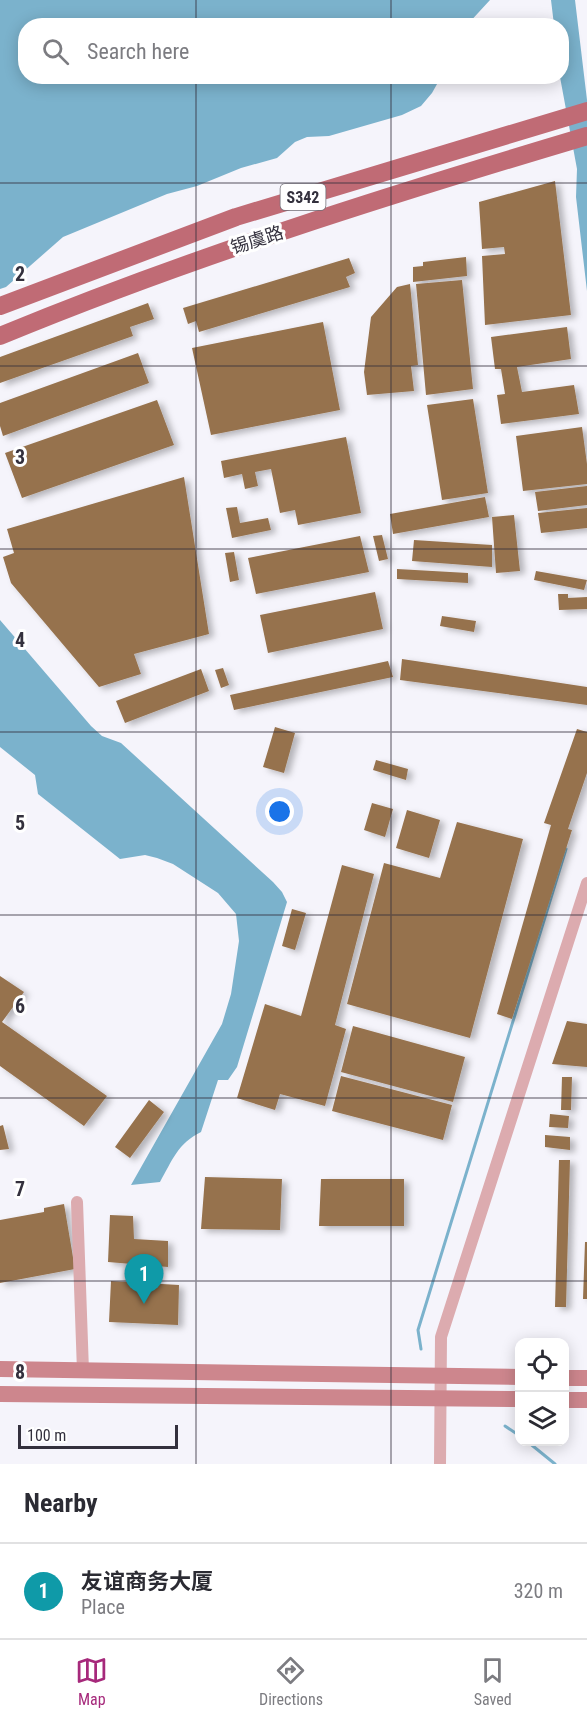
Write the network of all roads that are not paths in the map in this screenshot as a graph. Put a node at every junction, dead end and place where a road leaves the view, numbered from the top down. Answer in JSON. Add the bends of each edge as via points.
{"nodes":[{"id":1,"x":587,"y":111,"type":"edge"},
{"id":2,"x":587,"y":136,"type":"edge"},
{"id":3,"x":0,"y":306,"type":"edge"},
{"id":4,"x":0,"y":336,"type":"edge"},
{"id":5,"x":587,"y":883,"type":"edge"},
{"id":6,"x":77,"y":1202,"type":"dead end"},
{"id":7,"x":0,"y":1370,"type":"edge"},
{"id":8,"x":83,"y":1371,"type":"junction"},
{"id":9,"x":440,"y":1376,"type":"junction"},
{"id":10,"x":515,"y":1377,"type":"edge"},
{"id":11,"x":569,"y":1378,"type":"edge"},
{"id":12,"x":587,"y":1378,"type":"edge"},
{"id":13,"x":0,"y":1394,"type":"edge"},
{"id":14,"x":440,"y":1398,"type":"junction"},
{"id":15,"x":515,"y":1399,"type":"edge"},
{"id":16,"x":569,"y":1400,"type":"edge"},
{"id":17,"x":587,"y":1400,"type":"edge"},
{"id":18,"x":440,"y":1464,"type":"edge"}],
"edges":[{"from":1,"to":3,"type":"main road","name":"锡虞路","number":"S342","via":[[236,217]]},
{"from":2,"to":4,"type":"main road","name":"锡虞路","number":"S342","via":[[245,243]]},
{"from":5,"to":9,"type":"street","via":[[441,1338]]},
{"from":6,"to":8,"type":"street"},
{"from":7,"to":8,"type":"main road"},
{"from":8,"to":9,"type":"main road"},
{"from":9,"to":10,"type":"main road"},
{"from":9,"to":14,"type":"street"},
{"from":11,"to":12,"type":"main road"},
{"from":13,"to":14,"type":"main road"},
{"from":14,"to":15,"type":"main road"},
{"from":14,"to":18,"type":"street"},
{"from":16,"to":17,"type":"main road"}]}
